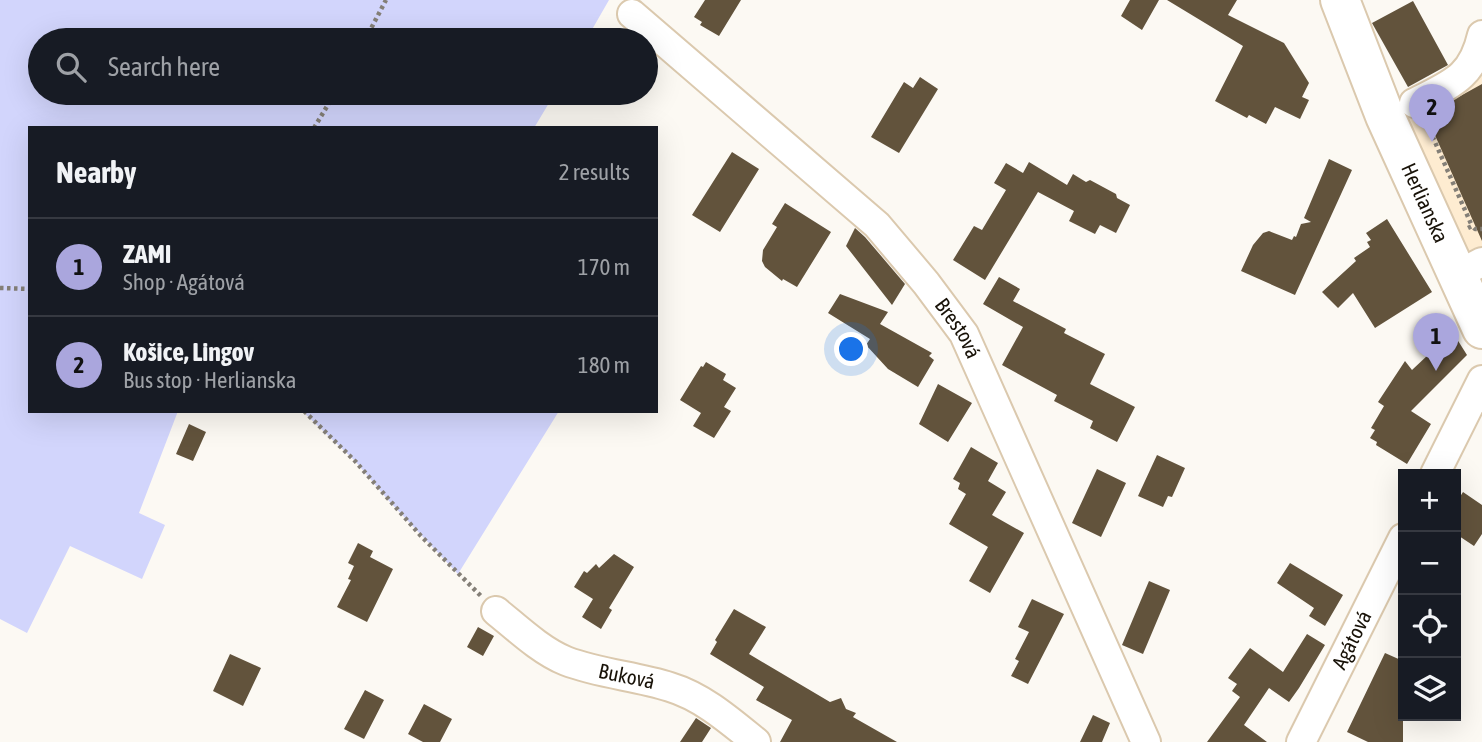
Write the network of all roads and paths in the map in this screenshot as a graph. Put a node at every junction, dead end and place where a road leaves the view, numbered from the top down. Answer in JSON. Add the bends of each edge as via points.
{"nodes":[{"id":1,"x":386,"y":0,"type":"edge"},
{"id":2,"x":1340,"y":0,"type":"edge"},
{"id":3,"x":632,"y":14,"type":"dead end"},
{"id":4,"x":371,"y":28,"type":"edge"},
{"id":5,"x":648,"y":28,"type":"edge"},
{"id":6,"x":1482,"y":35,"type":"edge"},
{"id":7,"x":658,"y":36,"type":"edge"},
{"id":8,"x":1415,"y":103,"type":"joint"},
{"id":9,"x":328,"y":105,"type":"edge"},
{"id":10,"x":315,"y":126,"type":"edge"},
{"id":11,"x":1472,"y":226,"type":"dead end"},
{"id":12,"x":1470,"y":269,"type":"edge"},
{"id":13,"x":0,"y":288,"type":"edge"},
{"id":14,"x":28,"y":289,"type":"edge"},
{"id":15,"x":1482,"y":329,"type":"edge"},
{"id":16,"x":1482,"y":380,"type":"edge"},
{"id":17,"x":305,"y":413,"type":"edge"},
{"id":18,"x":1438,"y":469,"type":"edge"},
{"id":19,"x":1398,"y":548,"type":"edge"},
{"id":20,"x":496,"y":611,"type":"joint"},
{"id":21,"x":756,"y":742,"type":"edge"},
{"id":22,"x":1146,"y":742,"type":"edge"},
{"id":23,"x":1301,"y":742,"type":"edge"}],
"edges":[{"from":1,"to":4,"type":"path"},
{"from":2,"to":12,"type":"main road","name":"Herlianska","via":[[1385,116]]},
{"from":3,"to":5,"type":"street","name":"Brestová"},
{"from":6,"to":8,"type":"street","via":[[1463,76]]},
{"from":7,"to":22,"type":"street","name":"Brestová","via":[[877,225],[964,334]]},
{"from":8,"to":11,"type":"path"},
{"from":9,"to":10,"type":"path"},
{"from":12,"to":15,"type":"main road","name":"Herlianska"},
{"from":13,"to":14,"type":"path"},
{"from":16,"to":18,"type":"street"},
{"from":17,"to":20,"type":"path"},
{"from":19,"to":23,"type":"street","name":"Agátová"},
{"from":20,"to":21,"type":"street","name":"Buková","via":[[563,660],[681,691],[715,709]]}]}
